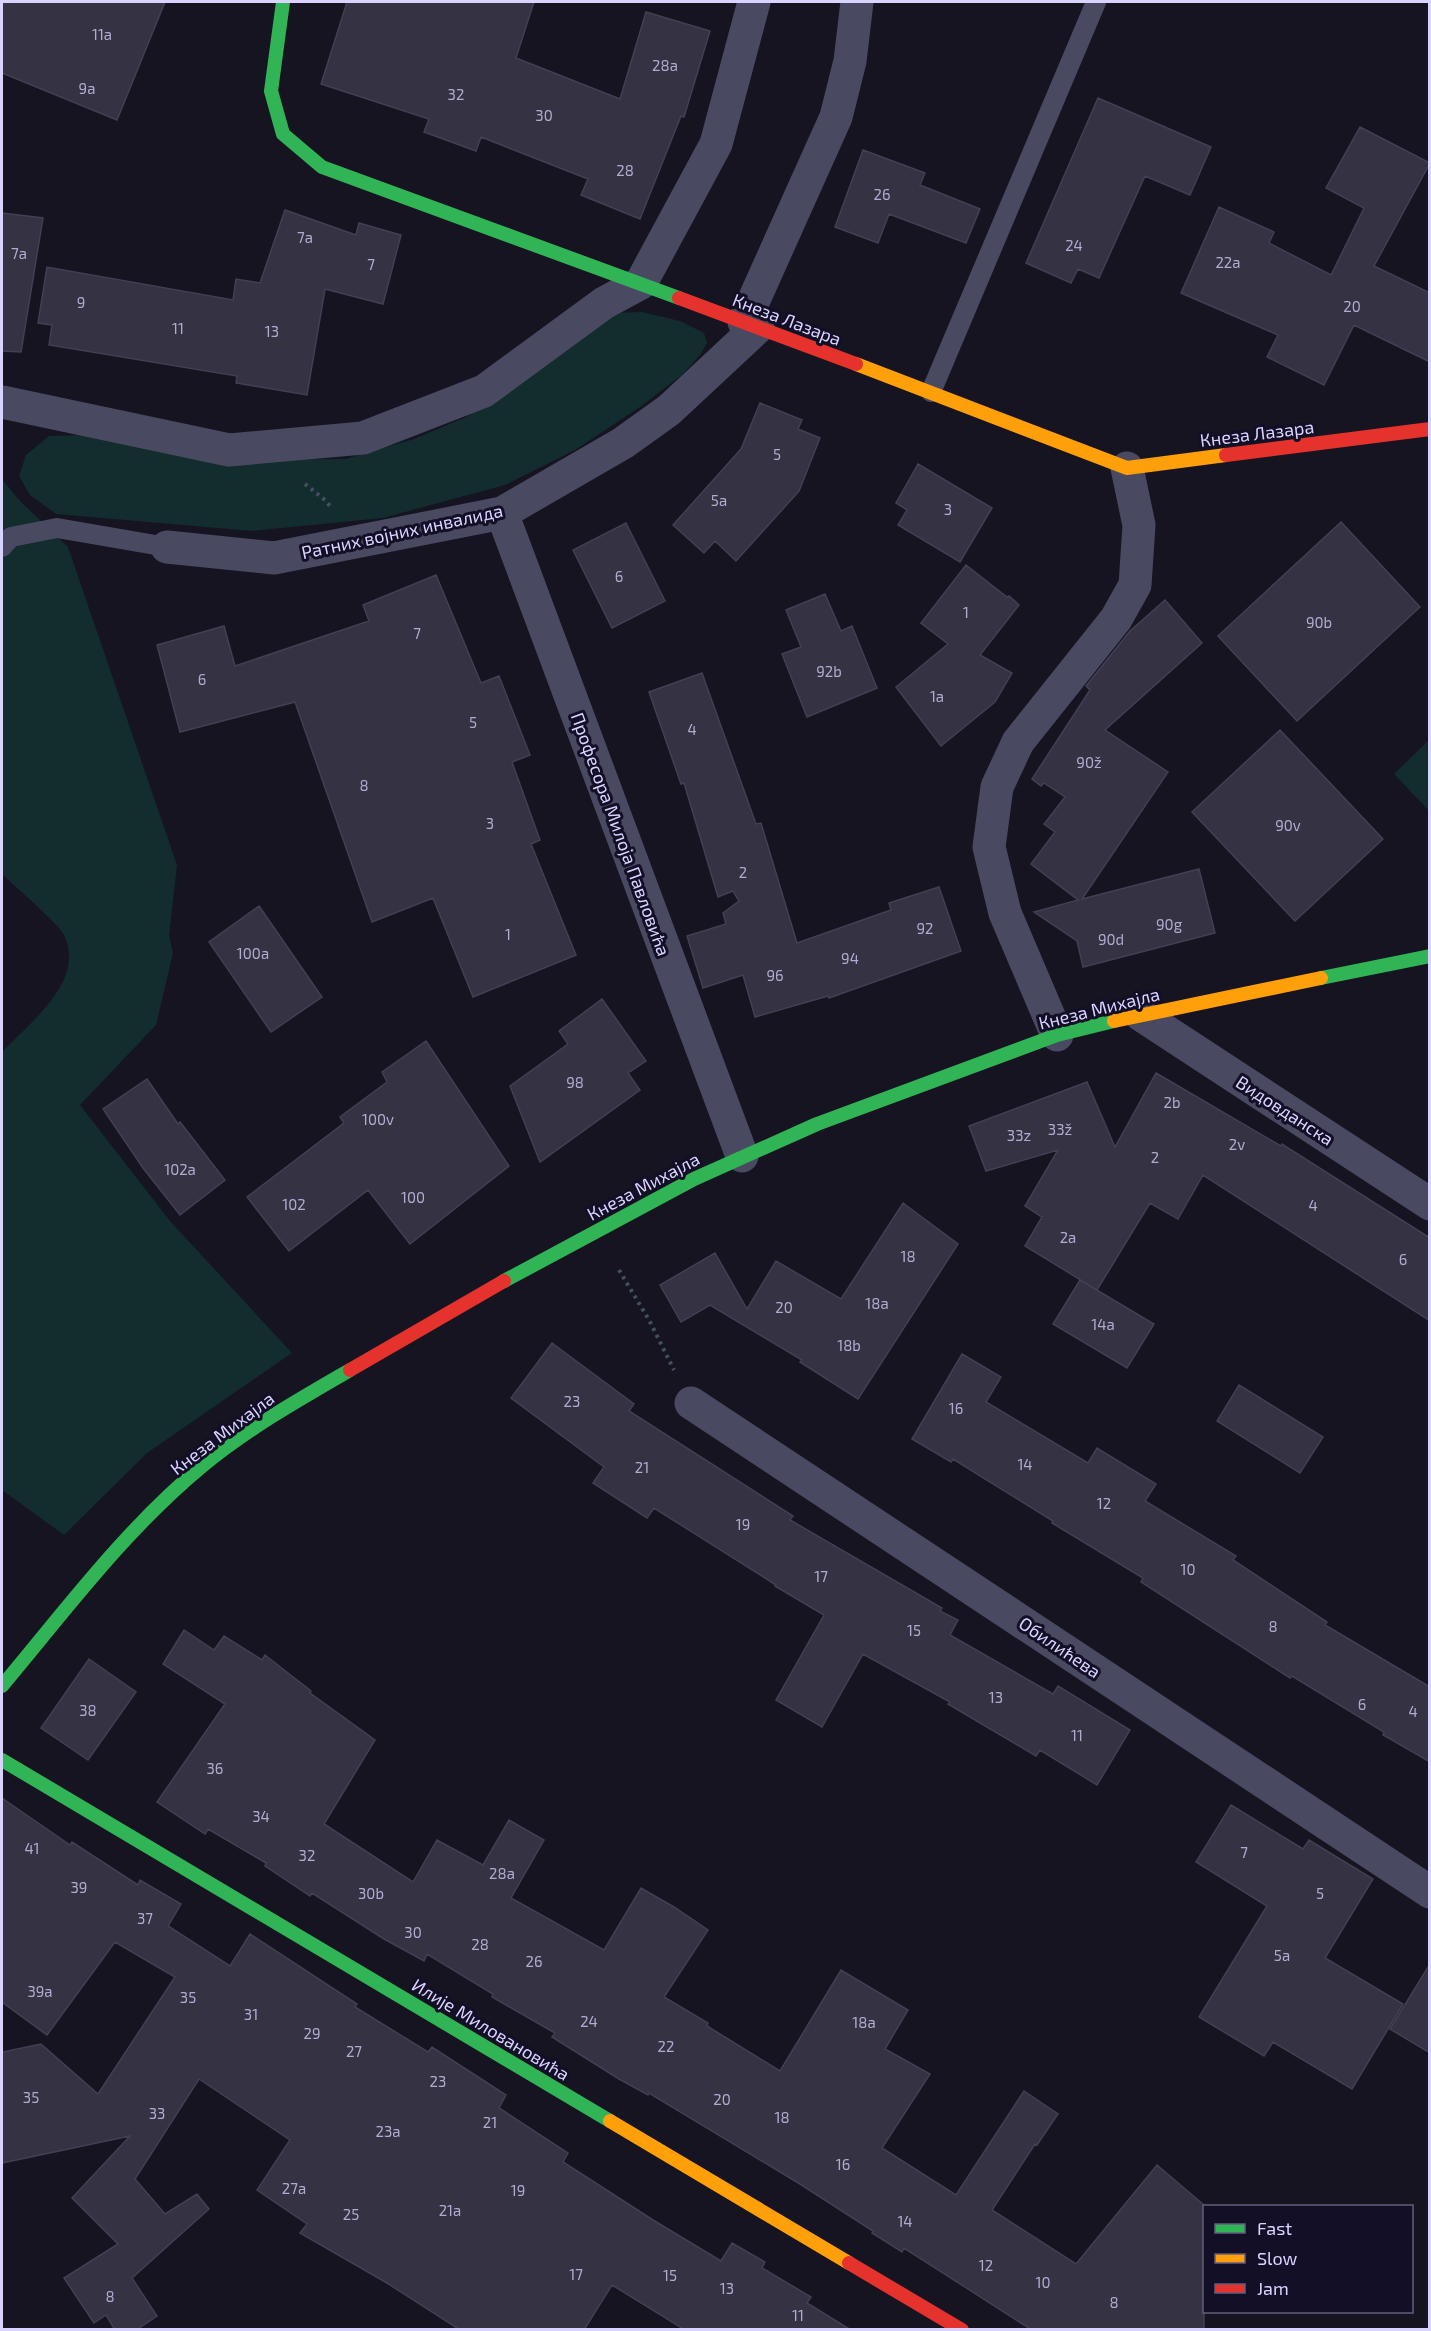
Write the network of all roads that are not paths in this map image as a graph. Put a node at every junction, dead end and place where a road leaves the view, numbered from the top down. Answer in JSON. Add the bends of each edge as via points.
{"nodes":[{"id":1,"x":283,"y":2,"type":"edge"},
{"id":2,"x":754,"y":2,"type":"edge"},
{"id":3,"x":857,"y":2,"type":"edge"},
{"id":4,"x":1096,"y":2,"type":"edge"},
{"id":5,"x":641,"y":283,"type":"junction"},
{"id":6,"x":751,"y":324,"type":"junction"},
{"id":7,"x":931,"y":393,"type":"junction"},
{"id":8,"x":2,"y":402,"type":"edge"},
{"id":9,"x":1430,"y":429,"type":"edge"},
{"id":10,"x":1127,"y":468,"type":"junction"},
{"id":11,"x":502,"y":513,"type":"junction"},
{"id":12,"x":2,"y":546,"type":"edge"},
{"id":13,"x":167,"y":547,"type":"joint"},
{"id":14,"x":1430,"y":956,"type":"edge"},
{"id":15,"x":1141,"y":1015,"type":"junction"},
{"id":16,"x":1057,"y":1035,"type":"junction"},
{"id":17,"x":742,"y":1156,"type":"junction"},
{"id":18,"x":1430,"y":1204,"type":"edge"},
{"id":19,"x":691,"y":1402,"type":"road end"},
{"id":20,"x":2,"y":1686,"type":"edge"},
{"id":21,"x":2,"y":1760,"type":"edge"},
{"id":22,"x":1430,"y":1892,"type":"edge"},
{"id":23,"x":962,"y":2330,"type":"edge"}],
"edges":[{"from":1,"to":5,"type":"street","name":"Кнеза Лазара","via":[[271,91],[283,134],[322,168]]},
{"from":2,"to":5,"type":"street","via":[[716,144]]},
{"from":3,"to":6,"type":"street","name":"Ратних војних инвалида","via":[[850,60],[836,117]]},
{"from":4,"to":7,"type":"lane"},
{"from":5,"to":6,"type":"street","name":"Кнеза Лазара"},
{"from":5,"to":8,"type":"street","via":[[604,303],[484,391],[363,438],[229,450]]},
{"from":6,"to":7,"type":"street","name":"Кнеза Лазара"},
{"from":6,"to":11,"type":"street","name":"Ратних војних инвалида","via":[[669,410],[623,443]]},
{"from":7,"to":10,"type":"street","name":"Кнеза Лазара"},
{"from":9,"to":10,"type":"street","name":"Кнеза Лазара"},
{"from":10,"to":16,"type":"street","via":[[1139,525],[1135,585],[1116,620],[1018,742],[997,787],[989,847],[1005,913]]},
{"from":11,"to":13,"type":"street","name":"Ратних војних инвалида","via":[[274,558]]},
{"from":11,"to":17,"type":"street","name":"Професора Милоја Павловића"},
{"from":12,"to":13,"type":"lane","via":[[11,537],[57,528]]},
{"from":14,"to":15,"type":"street","name":"Кнеза Михајла"},
{"from":15,"to":16,"type":"street","name":"Кнеза Михајла"},
{"from":15,"to":18,"type":"street","name":"Видовданска"},
{"from":16,"to":17,"type":"street","name":"Кнеза Михајла"},
{"from":17,"to":20,"type":"street","name":"Кнеза Михајла","via":[[548,1256],[251,1429],[201,1467],[151,1514]]},
{"from":19,"to":22,"type":"street","name":"Обилићева"},
{"from":21,"to":23,"type":"street","name":"Илије Миловановића"}]}
